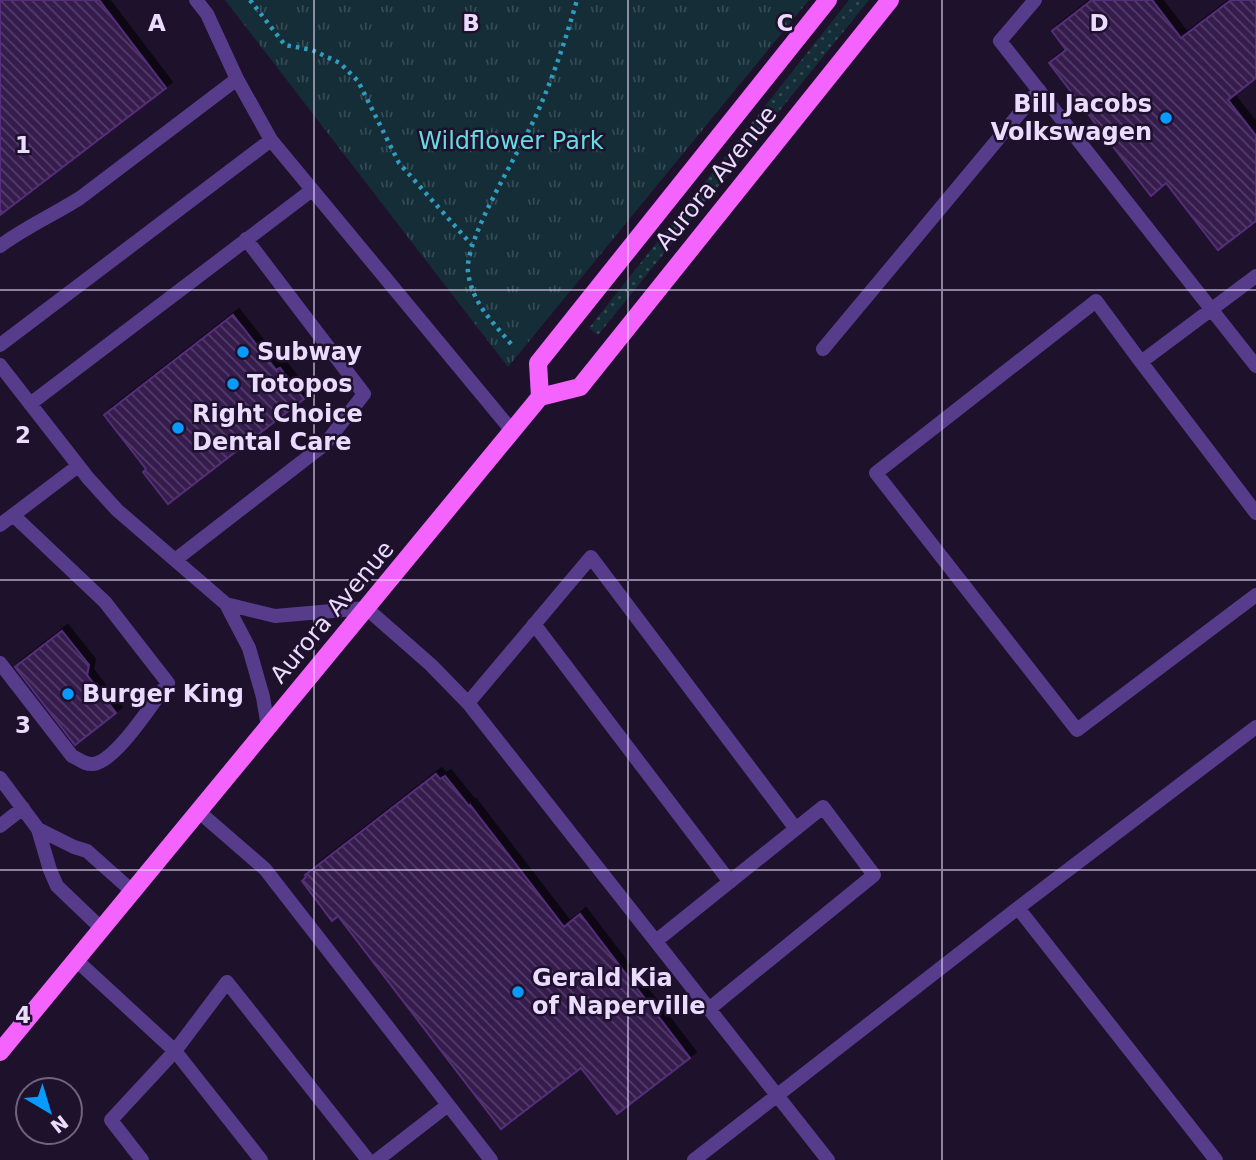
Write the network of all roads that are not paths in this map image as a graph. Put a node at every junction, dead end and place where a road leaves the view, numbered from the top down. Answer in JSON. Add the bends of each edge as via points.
{"nodes":[{"id":1,"x":195,"y":0,"type":"edge"},
{"id":2,"x":828,"y":0,"type":"edge"},
{"id":3,"x":890,"y":0,"type":"edge"},
{"id":4,"x":1035,"y":0,"type":"edge"},
{"id":5,"x":237,"y":79,"type":"junction"},
{"id":6,"x":1039,"y":90,"type":"junction"},
{"id":7,"x":271,"y":140,"type":"junction"},
{"id":8,"x":312,"y":190,"type":"junction"},
{"id":9,"x":246,"y":239,"type":"junction"},
{"id":10,"x":0,"y":246,"type":"edge"},
{"id":11,"x":1256,"y":276,"type":"edge"},
{"id":12,"x":1211,"y":309,"type":"junction"},
{"id":13,"x":0,"y":345,"type":"edge"},
{"id":14,"x":823,"y":349,"type":"dead end"},
{"id":15,"x":1141,"y":362,"type":"junction"},
{"id":16,"x":0,"y":365,"type":"edge"},
{"id":17,"x":1256,"y":366,"type":"edge"},
{"id":18,"x":540,"y":397,"type":"junction"},
{"id":19,"x":30,"y":404,"type":"junction"},
{"id":20,"x":513,"y":432,"type":"junction"},
{"id":21,"x":78,"y":466,"type":"junction"},
{"id":22,"x":1256,"y":513,"type":"edge"},
{"id":23,"x":13,"y":515,"type":"junction"},
{"id":24,"x":0,"y":525,"type":"edge"},
{"id":25,"x":175,"y":560,"type":"junction"},
{"id":26,"x":1256,"y":595,"type":"edge"},
{"id":27,"x":226,"y":604,"type":"junction"},
{"id":28,"x":366,"y":608,"type":"junction"},
{"id":29,"x":534,"y":624,"type":"junction"},
{"id":30,"x":0,"y":663,"type":"edge"},
{"id":31,"x":468,"y":703,"type":"junction"},
{"id":32,"x":268,"y":727,"type":"junction"},
{"id":33,"x":1256,"y":727,"type":"edge"},
{"id":34,"x":0,"y":778,"type":"edge"},
{"id":35,"x":23,"y":808,"type":"junction"},
{"id":36,"x":198,"y":811,"type":"junction"},
{"id":37,"x":0,"y":826,"type":"edge"},
{"id":38,"x":38,"y":829,"type":"junction"},
{"id":39,"x":796,"y":829,"type":"junction"},
{"id":40,"x":730,"y":881,"type":"junction"},
{"id":41,"x":132,"y":891,"type":"junction"},
{"id":42,"x":1018,"y":908,"type":"junction"},
{"id":43,"x":101,"y":928,"type":"junction"},
{"id":44,"x":656,"y":941,"type":"junction"},
{"id":45,"x":75,"y":959,"type":"junction"},
{"id":46,"x":709,"y":1009,"type":"junction"},
{"id":47,"x":176,"y":1051,"type":"junction"},
{"id":48,"x":0,"y":1052,"type":"edge"},
{"id":49,"x":777,"y":1095,"type":"junction"},
{"id":50,"x":448,"y":1105,"type":"junction"},
{"id":51,"x":142,"y":1160,"type":"edge"},
{"id":52,"x":261,"y":1160,"type":"edge"},
{"id":53,"x":368,"y":1160,"type":"edge"},
{"id":54,"x":377,"y":1160,"type":"edge"},
{"id":55,"x":491,"y":1160,"type":"edge"},
{"id":56,"x":694,"y":1160,"type":"edge"},
{"id":57,"x":828,"y":1160,"type":"edge"},
{"id":58,"x":1216,"y":1160,"type":"edge"}],
"edges":[{"from":1,"to":5,"type":"lane","via":[[207,15]]},
{"from":2,"to":18,"type":"main road","name":"Aurora Avenue","via":[[537,363]]},
{"from":3,"to":18,"type":"main road","name":"Aurora Avenue","via":[[580,387]]},
{"from":4,"to":6,"type":"lane","via":[[1000,41]]},
{"from":5,"to":7,"type":"lane"},
{"from":5,"to":10,"type":"lane","via":[[80,198]]},
{"from":6,"to":12,"type":"lane"},
{"from":6,"to":14,"type":"lane"},
{"from":7,"to":8,"type":"lane"},
{"from":7,"to":13,"type":"lane"},
{"from":8,"to":9,"type":"lane"},
{"from":8,"to":20,"type":"lane"},
{"from":9,"to":19,"type":"lane"},
{"from":9,"to":25,"type":"lane","via":[[364,394],[326,444]]},
{"from":11,"to":12,"type":"lane"},
{"from":12,"to":15,"type":"lane"},
{"from":12,"to":17,"type":"lane"},
{"from":15,"to":22,"type":"lane"},
{"from":15,"to":26,"type":"lane","via":[[1096,301],[876,473],[1077,730]]},
{"from":16,"to":19,"type":"lane"},
{"from":18,"to":20,"type":"main road","name":"Aurora Avenue"},
{"from":19,"to":21,"type":"lane"},
{"from":20,"to":28,"type":"main road","name":"Aurora Avenue"},
{"from":21,"to":23,"type":"lane"},
{"from":21,"to":25,"type":"lane","via":[[117,510]]},
{"from":23,"to":24,"type":"lane"},
{"from":23,"to":30,"type":"lane","via":[[105,602],[168,683],[116,750],[102,762],[89,765],[72,756]]},
{"from":25,"to":27,"type":"lane"},
{"from":27,"to":28,"type":"lane","via":[[275,616]]},
{"from":27,"to":32,"type":"lane","via":[[249,648]]},
{"from":28,"to":31,"type":"lane"},
{"from":28,"to":32,"type":"main road","name":"Aurora Avenue"},
{"from":29,"to":31,"type":"lane"},
{"from":29,"to":39,"type":"lane","via":[[591,557]]},
{"from":29,"to":40,"type":"lane"},
{"from":31,"to":44,"type":"lane"},
{"from":32,"to":36,"type":"main road","name":"Aurora Avenue"},
{"from":33,"to":42,"type":"lane"},
{"from":34,"to":35,"type":"lane"},
{"from":35,"to":37,"type":"lane"},
{"from":35,"to":38,"type":"lane"},
{"from":36,"to":41,"type":"main road","name":"Aurora Avenue"},
{"from":36,"to":50,"type":"lane","via":[[265,869]]},
{"from":38,"to":41,"type":"lane","via":[[87,851]]},
{"from":38,"to":43,"type":"lane","via":[[57,887]]},
{"from":39,"to":40,"type":"lane"},
{"from":39,"to":46,"type":"lane","via":[[823,807],[874,875]]},
{"from":40,"to":44,"type":"lane"},
{"from":41,"to":43,"type":"main road","name":"Aurora Avenue"},
{"from":42,"to":49,"type":"lane"},
{"from":42,"to":58,"type":"lane"},
{"from":43,"to":45,"type":"main road","name":"Aurora Avenue"},
{"from":44,"to":46,"type":"lane"},
{"from":45,"to":47,"type":"lane"},
{"from":45,"to":48,"type":"main road","name":"Aurora Avenue"},
{"from":46,"to":49,"type":"lane"},
{"from":47,"to":51,"type":"lane","via":[[111,1120]]},
{"from":47,"to":52,"type":"lane"},
{"from":47,"to":53,"type":"lane","via":[[227,982]]},
{"from":49,"to":56,"type":"lane"},
{"from":49,"to":57,"type":"lane"},
{"from":50,"to":54,"type":"lane"},
{"from":50,"to":55,"type":"lane"}]}
